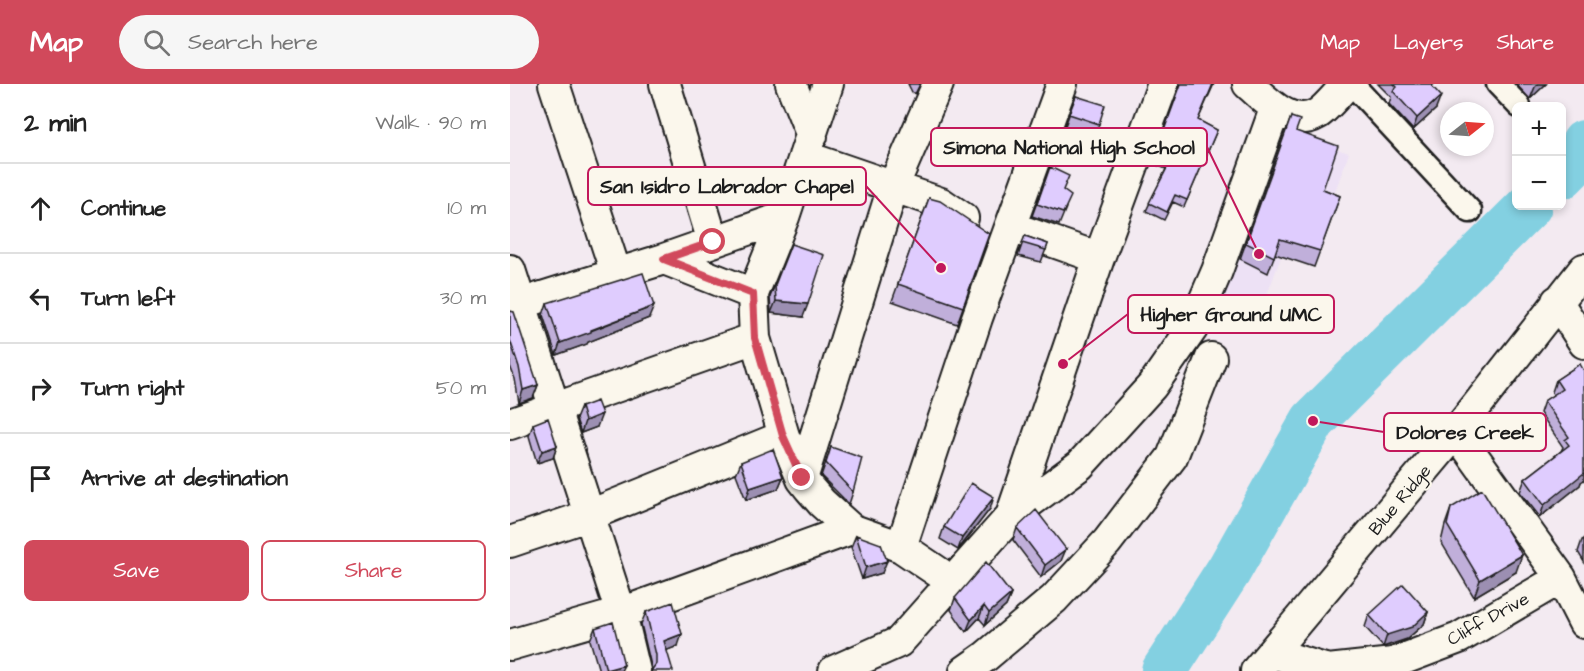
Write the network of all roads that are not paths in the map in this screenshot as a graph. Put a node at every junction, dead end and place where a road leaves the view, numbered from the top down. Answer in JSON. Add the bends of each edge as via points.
{"nodes":[{"id":1,"x":554,"y":84,"type":"edge"},
{"id":2,"x":665,"y":84,"type":"edge"},
{"id":3,"x":791,"y":84,"type":"edge"},
{"id":4,"x":828,"y":84,"type":"edge"},
{"id":5,"x":938,"y":84,"type":"edge"},
{"id":6,"x":1062,"y":84,"type":"edge"},
{"id":7,"x":1163,"y":84,"type":"edge"},
{"id":8,"x":1248,"y":84,"type":"edge"},
{"id":9,"x":1347,"y":84,"type":"edge"},
{"id":10,"x":1352,"y":84,"type":"edge"},
{"id":11,"x":1498,"y":84,"type":"edge"},
{"id":12,"x":1515,"y":102,"type":"edge"},
{"id":13,"x":1275,"y":109,"type":"junction"},
{"id":14,"x":808,"y":146,"type":"junction"},
{"id":15,"x":893,"y":186,"type":"junction"},
{"id":16,"x":1470,"y":212,"type":"dead end"},
{"id":17,"x":784,"y":217,"type":"junction"},
{"id":18,"x":1001,"y":231,"type":"junction"},
{"id":19,"x":713,"y":242,"type":"junction"},
{"id":20,"x":1100,"y":258,"type":"junction"},
{"id":21,"x":664,"y":259,"type":"junction"},
{"id":22,"x":1584,"y":269,"type":"edge"},
{"id":23,"x":510,"y":270,"type":"edge"},
{"id":24,"x":616,"y":273,"type":"junction"},
{"id":25,"x":753,"y":294,"type":"junction"},
{"id":26,"x":1557,"y":301,"type":"junction"},
{"id":27,"x":516,"y":305,"type":"edge"},
{"id":28,"x":755,"y":338,"type":"junction"},
{"id":29,"x":1584,"y":343,"type":"edge"},
{"id":30,"x":1211,"y":358,"type":"dead end"},
{"id":31,"x":555,"y":407,"type":"junction"},
{"id":32,"x":510,"y":424,"type":"edge"},
{"id":33,"x":1456,"y":432,"type":"junction"},
{"id":34,"x":783,"y":436,"type":"junction"},
{"id":35,"x":802,"y":478,"type":"junction"},
{"id":36,"x":590,"y":515,"type":"junction"},
{"id":37,"x":1011,"y":516,"type":"junction"},
{"id":38,"x":850,"y":529,"type":"junction"},
{"id":39,"x":510,"y":542,"type":"edge"},
{"id":40,"x":901,"y":547,"type":"junction"},
{"id":41,"x":1561,"y":579,"type":"junction"},
{"id":42,"x":953,"y":582,"type":"junction"},
{"id":43,"x":621,"y":613,"type":"junction"},
{"id":44,"x":1584,"y":623,"type":"edge"},
{"id":45,"x":510,"y":645,"type":"edge"},
{"id":46,"x":1265,"y":662,"type":"edge"},
{"id":47,"x":840,"y":670,"type":"edge"},
{"id":48,"x":635,"y":671,"type":"edge"},
{"id":49,"x":965,"y":671,"type":"edge"}],
"edges":[{"from":1,"to":24,"type":"street"},
{"from":2,"to":19,"type":"street"},
{"from":3,"to":14,"type":"street"},
{"from":4,"to":14,"type":"street"},
{"from":5,"to":15,"type":"street"},
{"from":6,"to":18,"type":"street"},
{"from":7,"to":20,"type":"street"},
{"from":8,"to":13,"type":"street"},
{"from":9,"to":13,"type":"street","via":[[1317,115],[1299,118]]},
{"from":10,"to":16,"type":"street"},
{"from":11,"to":12,"type":"street"},
{"from":13,"to":37,"type":"street","via":[[1192,329],[1152,386],[1080,465]]},
{"from":14,"to":15,"type":"street"},
{"from":14,"to":17,"type":"street"},
{"from":15,"to":18,"type":"street"},
{"from":15,"to":35,"type":"street"},
{"from":17,"to":19,"type":"street"},
{"from":17,"to":25,"type":"street"},
{"from":18,"to":20,"type":"street"},
{"from":18,"to":40,"type":"street","via":[[977,318]]},
{"from":19,"to":21,"type":"street"},
{"from":20,"to":37,"type":"street"},
{"from":21,"to":24,"type":"street"},
{"from":21,"to":25,"type":"street"},
{"from":22,"to":26,"type":"street","name":"Blue Ridge"},
{"from":23,"to":27,"type":"street"},
{"from":24,"to":27,"type":"street"},
{"from":25,"to":28,"type":"street"},
{"from":26,"to":29,"type":"street"},
{"from":26,"to":33,"type":"street","name":"Blue Ridge"},
{"from":27,"to":31,"type":"street"},
{"from":28,"to":31,"type":"street"},
{"from":28,"to":34,"type":"street"},
{"from":30,"to":49,"type":"street","via":[[1172,457],[1107,542],[1053,599]]},
{"from":31,"to":32,"type":"street"},
{"from":31,"to":36,"type":"street"},
{"from":33,"to":41,"type":"street"},
{"from":33,"to":46,"type":"street","name":"Blue Ridge"},
{"from":34,"to":35,"type":"street"},
{"from":34,"to":36,"type":"street"},
{"from":35,"to":38,"type":"street"},
{"from":36,"to":39,"type":"street"},
{"from":36,"to":43,"type":"street"},
{"from":37,"to":42,"type":"street"},
{"from":38,"to":40,"type":"street"},
{"from":38,"to":43,"type":"street"},
{"from":40,"to":42,"type":"street"},
{"from":41,"to":44,"type":"street"},
{"from":41,"to":46,"type":"street","name":"Cliff Drive","via":[[1459,638],[1393,663],[1329,670]]},
{"from":42,"to":47,"type":"street","via":[[899,642]]},
{"from":43,"to":45,"type":"street"},
{"from":43,"to":48,"type":"street"}]}
